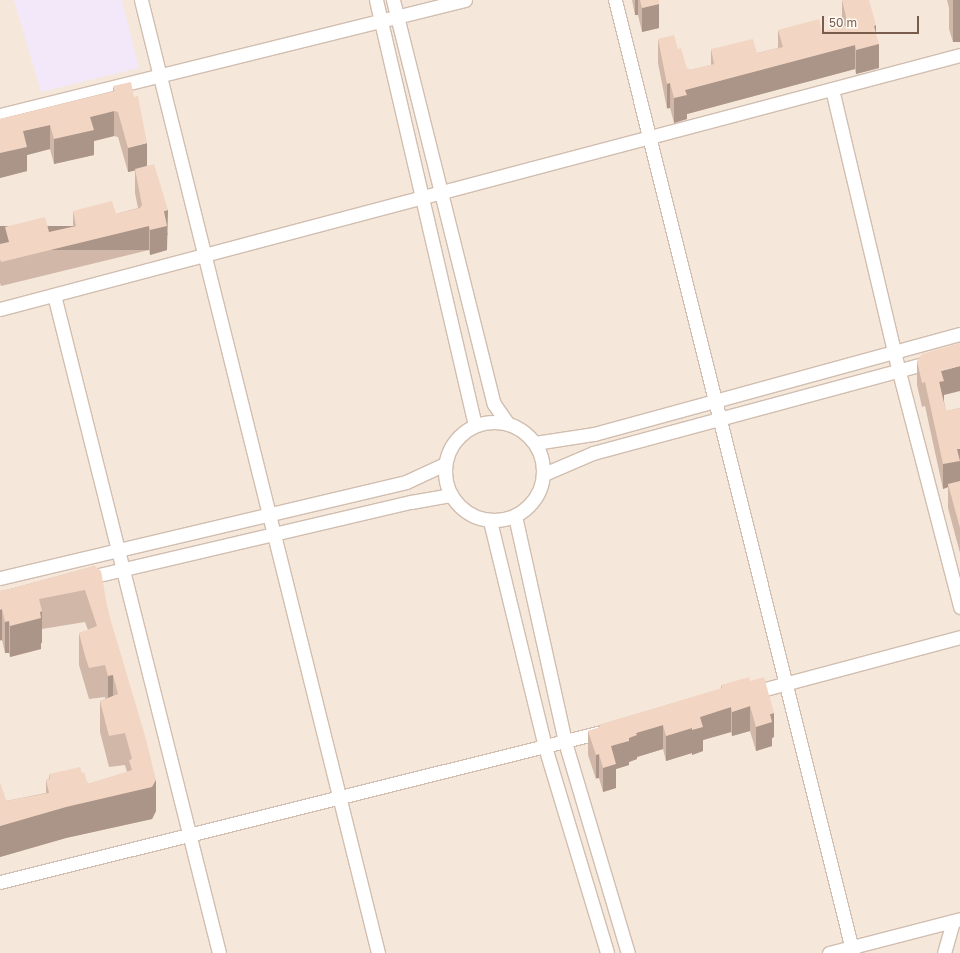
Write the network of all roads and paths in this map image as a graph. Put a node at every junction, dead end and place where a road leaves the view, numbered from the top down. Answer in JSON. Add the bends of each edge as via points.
{"nodes":[{"id":1,"x":141,"y":0,"type":"edge"},
{"id":2,"x":376,"y":0,"type":"edge"},
{"id":3,"x":393,"y":0,"type":"edge"},
{"id":4,"x":465,"y":0,"type":"edge"},
{"id":5,"x":615,"y":0,"type":"edge"},
{"id":6,"x":397,"y":17,"type":"junction"},
{"id":7,"x":381,"y":21,"type":"junction"},
{"id":8,"x":960,"y":55,"type":"edge"},
{"id":9,"x":160,"y":76,"type":"junction"},
{"id":10,"x":832,"y":89,"type":"junction"},
{"id":11,"x":0,"y":115,"type":"edge"},
{"id":12,"x":650,"y":138,"type":"junction"},
{"id":13,"x":441,"y":193,"type":"junction"},
{"id":14,"x":423,"y":198,"type":"junction"},
{"id":15,"x":205,"y":255,"type":"junction"},
{"id":16,"x":54,"y":295,"type":"junction"},
{"id":17,"x":0,"y":309,"type":"edge"},
{"id":18,"x":960,"y":334,"type":"edge"},
{"id":19,"x":894,"y":352,"type":"junction"},
{"id":20,"x":960,"y":354,"type":"edge"},
{"id":21,"x":899,"y":372,"type":"junction"},
{"id":22,"x":715,"y":400,"type":"junction"},
{"id":23,"x":721,"y":420,"type":"junction"},
{"id":24,"x":508,"y":424,"type":"junction"},
{"id":25,"x":475,"y":426,"type":"junction"},
{"id":26,"x":535,"y":443,"type":"junction"},
{"id":27,"x":445,"y":464,"type":"junction"},
{"id":28,"x":544,"y":474,"type":"junction"},
{"id":29,"x":451,"y":495,"type":"junction"},
{"id":30,"x":269,"y":514,"type":"junction"},
{"id":31,"x":515,"y":516,"type":"junction"},
{"id":32,"x":490,"y":520,"type":"junction"},
{"id":33,"x":274,"y":535,"type":"junction"},
{"id":34,"x":119,"y":549,"type":"junction"},
{"id":35,"x":124,"y":570,"type":"junction"},
{"id":36,"x":0,"y":578,"type":"edge"},
{"id":37,"x":70,"y":582,"type":"edge"},
{"id":38,"x":960,"y":607,"type":"edge"},
{"id":39,"x":960,"y":637,"type":"edge"},
{"id":40,"x":785,"y":683,"type":"junction"},
{"id":41,"x":741,"y":695,"type":"edge"},
{"id":42,"x":622,"y":727,"type":"edge"},
{"id":43,"x":565,"y":742,"type":"junction"},
{"id":44,"x":545,"y":747,"type":"junction"},
{"id":45,"x":340,"y":798,"type":"junction"},
{"id":46,"x":189,"y":836,"type":"junction"},
{"id":47,"x":0,"y":882,"type":"edge"},
{"id":48,"x":956,"y":920,"type":"edge"},
{"id":49,"x":853,"y":950,"type":"edge"},
{"id":50,"x":218,"y":953,"type":"edge"},
{"id":51,"x":378,"y":953,"type":"edge"},
{"id":52,"x":607,"y":953,"type":"edge"},
{"id":53,"x":628,"y":953,"type":"edge"},
{"id":54,"x":829,"y":953,"type":"edge"},
{"id":55,"x":944,"y":953,"type":"edge"}],
"edges":[{"from":1,"to":9,"type":"street"},
{"from":2,"to":7,"type":"street"},
{"from":3,"to":6,"type":"street"},
{"from":4,"to":6,"type":"street"},
{"from":5,"to":12,"type":"street"},
{"from":6,"to":7,"type":"street"},
{"from":6,"to":13,"type":"street"},
{"from":7,"to":9,"type":"street"},
{"from":7,"to":14,"type":"street"},
{"from":8,"to":10,"type":"street"},
{"from":9,"to":11,"type":"street"},
{"from":9,"to":15,"type":"street"},
{"from":10,"to":12,"type":"street"},
{"from":10,"to":19,"type":"street"},
{"from":12,"to":13,"type":"street"},
{"from":12,"to":22,"type":"street"},
{"from":13,"to":14,"type":"street"},
{"from":13,"to":24,"type":"street","via":[[494,404]]},
{"from":14,"to":15,"type":"street"},
{"from":14,"to":25,"type":"street"},
{"from":15,"to":16,"type":"street"},
{"from":15,"to":30,"type":"street"},
{"from":16,"to":17,"type":"street"},
{"from":16,"to":34,"type":"street"},
{"from":18,"to":19,"type":"street"},
{"from":19,"to":21,"type":"street"},
{"from":19,"to":22,"type":"street"},
{"from":20,"to":21,"type":"street"},
{"from":21,"to":23,"type":"street"},
{"from":21,"to":38,"type":"street"},
{"from":22,"to":23,"type":"street"},
{"from":22,"to":26,"type":"street","via":[[594,434]]},
{"from":23,"to":28,"type":"street","via":[[593,453]]},
{"from":23,"to":40,"type":"street"},
{"from":24,"to":25,"type":"street","via":[[491,422]]},
{"from":24,"to":26,"type":"street","via":[[523,431]]},
{"from":25,"to":27,"type":"street","via":[[461,435],[450,448]]},
{"from":26,"to":28,"type":"street","via":[[542,458]]},
{"from":27,"to":29,"type":"street","via":[[446,481]]},
{"from":27,"to":30,"type":"street","via":[[406,482]]},
{"from":28,"to":31,"type":"street","via":[[535,499]]},
{"from":29,"to":32,"type":"street","via":[[461,508],[474,517]]},
{"from":29,"to":33,"type":"street"},
{"from":30,"to":33,"type":"street"},
{"from":30,"to":34,"type":"street"},
{"from":31,"to":32,"type":"street"},
{"from":31,"to":43,"type":"street"},
{"from":32,"to":44,"type":"street"},
{"from":33,"to":35,"type":"street"},
{"from":33,"to":45,"type":"street"},
{"from":34,"to":35,"type":"street"},
{"from":34,"to":36,"type":"street"},
{"from":35,"to":37,"type":"street"},
{"from":35,"to":46,"type":"street"},
{"from":39,"to":40,"type":"street"},
{"from":40,"to":41,"type":"street"},
{"from":40,"to":49,"type":"street"},
{"from":42,"to":43,"type":"street"},
{"from":43,"to":44,"type":"street"},
{"from":43,"to":53,"type":"street"},
{"from":44,"to":45,"type":"street"},
{"from":44,"to":52,"type":"street"},
{"from":45,"to":46,"type":"street"},
{"from":45,"to":51,"type":"street"},
{"from":46,"to":47,"type":"street"},
{"from":46,"to":50,"type":"street"},
{"from":48,"to":49,"type":"street"},
{"from":48,"to":55,"type":"street"},
{"from":49,"to":54,"type":"street"}]}
